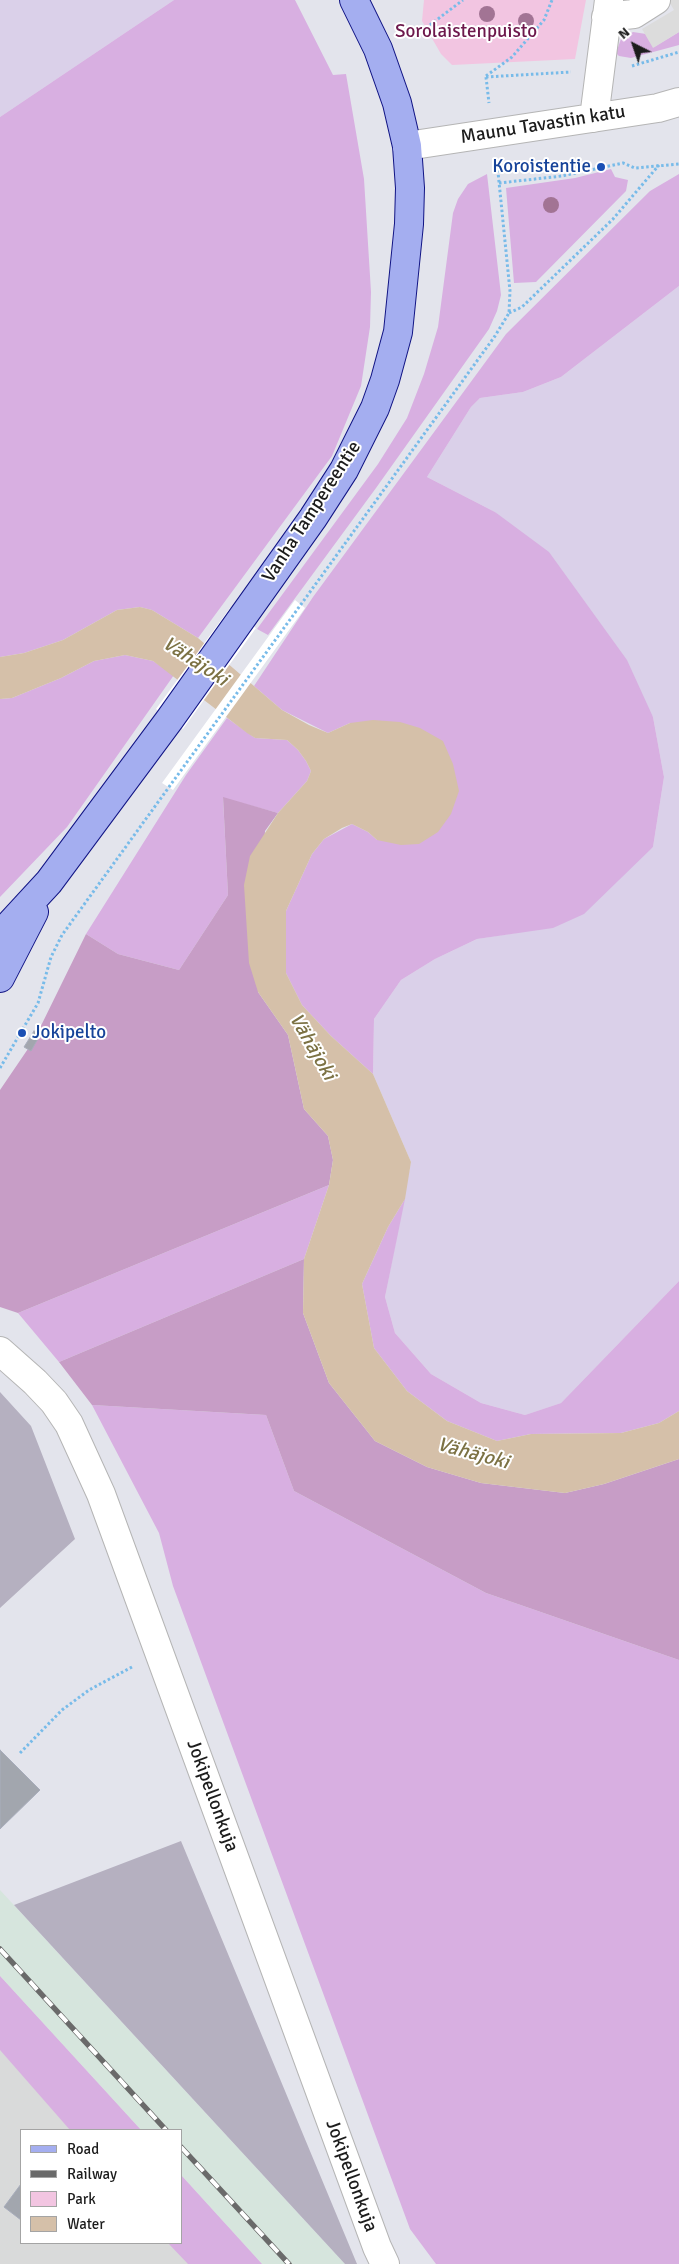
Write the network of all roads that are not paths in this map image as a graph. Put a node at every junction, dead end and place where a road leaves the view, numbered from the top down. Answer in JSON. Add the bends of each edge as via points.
{"nodes":[{"id":1,"x":354,"y":0,"type":"edge"},
{"id":2,"x":656,"y":0,"type":"edge"},
{"id":3,"x":608,"y":9,"type":"edge"},
{"id":4,"x":679,"y":102,"type":"edge"},
{"id":5,"x":594,"y":118,"type":"junction"},
{"id":6,"x":407,"y":146,"type":"junction"},
{"id":7,"x":49,"y":882,"type":"junction"},
{"id":8,"x":0,"y":935,"type":"edge"},
{"id":9,"x":0,"y":978,"type":"edge"},
{"id":10,"x":0,"y":1352,"type":"edge"},
{"id":11,"x":385,"y":2264,"type":"edge"}],
"edges":[{"from":1,"to":6,"type":"main road","name":"Vanha Tampereentie","via":[[378,50],[397,103]]},
{"from":2,"to":3,"type":"street","via":[[634,14]]},
{"from":3,"to":5,"type":"street"},
{"from":4,"to":5,"type":"street","name":"Maunu Tavastin katu"},
{"from":5,"to":6,"type":"street","name":"Maunu Tavastin katu"},
{"from":6,"to":7,"type":"main road","name":"Vanha Tampereentie","via":[[409,224],[398,332],[375,408],[344,470],[170,719]]},
{"from":7,"to":8,"type":"main road","name":"Vanha Tampereentie"},
{"from":7,"to":9,"type":"main road","name":"Vanha Tampereentie"},
{"from":10,"to":11,"type":"street","name":"Jokipellonkuja","via":[[36,1382],[70,1424],[101,1494]]}]}
